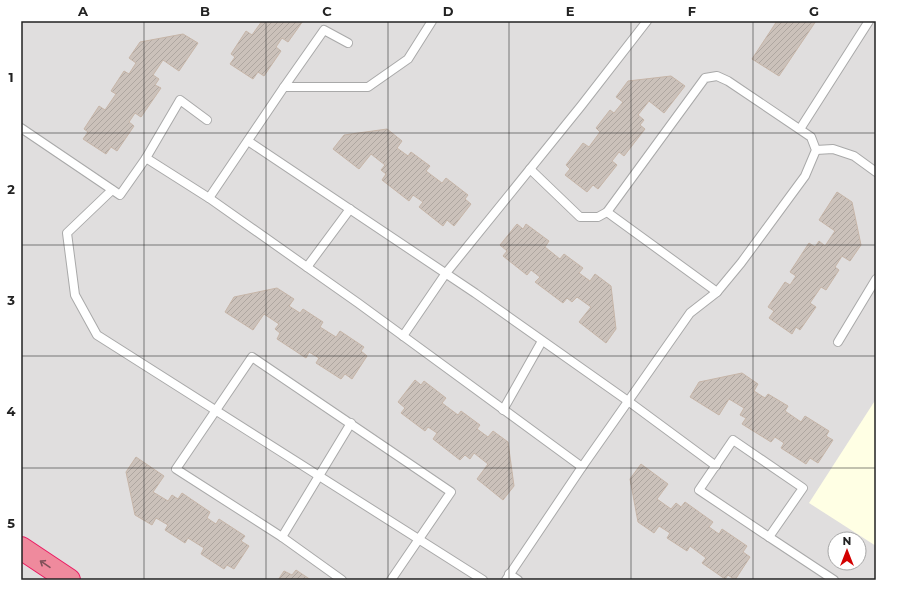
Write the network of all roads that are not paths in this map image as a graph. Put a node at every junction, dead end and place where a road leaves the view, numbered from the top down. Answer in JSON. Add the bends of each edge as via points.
{"nodes":[{"id":1,"x":432,"y":21,"type":"edge"},
{"id":2,"x":647,"y":21,"type":"edge"},
{"id":3,"x":870,"y":21,"type":"edge"},
{"id":4,"x":348,"y":44,"type":"dead end"},
{"id":5,"x":284,"y":87,"type":"junction"},
{"id":6,"x":207,"y":120,"type":"dead end"},
{"id":7,"x":21,"y":128,"type":"edge"},
{"id":8,"x":800,"y":129,"type":"junction"},
{"id":9,"x":248,"y":141,"type":"junction"},
{"id":10,"x":816,"y":150,"type":"junction"},
{"id":11,"x":146,"y":158,"type":"junction"},
{"id":12,"x":530,"y":169,"type":"junction"},
{"id":13,"x":876,"y":172,"type":"edge"},
{"id":14,"x":112,"y":190,"type":"junction"},
{"id":15,"x":209,"y":198,"type":"junction"},
{"id":16,"x":350,"y":209,"type":"junction"},
{"id":17,"x":607,"y":212,"type":"junction"},
{"id":18,"x":307,"y":267,"type":"junction"},
{"id":19,"x":446,"y":274,"type":"junction"},
{"id":20,"x":876,"y":279,"type":"edge"},
{"id":21,"x":717,"y":292,"type":"junction"},
{"id":22,"x":403,"y":336,"type":"junction"},
{"id":23,"x":542,"y":341,"type":"junction"},
{"id":24,"x":838,"y":342,"type":"dead end"},
{"id":25,"x":628,"y":401,"type":"junction"},
{"id":26,"x":216,"y":410,"type":"junction"},
{"id":27,"x":503,"y":410,"type":"junction"},
{"id":28,"x":351,"y":423,"type":"junction"},
{"id":29,"x":716,"y":466,"type":"junction"},
{"id":30,"x":582,"y":467,"type":"junction"},
{"id":31,"x":320,"y":476,"type":"junction"},
{"id":32,"x":282,"y":537,"type":"junction"},
{"id":33,"x":769,"y":537,"type":"junction"},
{"id":34,"x":418,"y":539,"type":"junction"},
{"id":35,"x":21,"y":548,"type":"edge"},
{"id":36,"x":507,"y":577,"type":"edge"},
{"id":37,"x":69,"y":580,"type":"edge"},
{"id":38,"x":342,"y":580,"type":"edge"},
{"id":39,"x":391,"y":580,"type":"edge"},
{"id":40,"x":483,"y":580,"type":"edge"},
{"id":41,"x":518,"y":580,"type":"edge"},
{"id":42,"x":834,"y":580,"type":"edge"}],
"edges":[{"from":1,"to":5,"type":"lane","via":[[408,58],[368,87]]},
{"from":2,"to":12,"type":"lane"},
{"from":3,"to":8,"type":"lane"},
{"from":4,"to":5,"type":"lane","via":[[324,30]]},
{"from":5,"to":9,"type":"lane"},
{"from":6,"to":11,"type":"lane","via":[[180,100]]},
{"from":7,"to":14,"type":"lane"},
{"from":8,"to":10,"type":"lane","via":[[811,137]]},
{"from":8,"to":17,"type":"lane","via":[[728,81],[718,76],[705,78]]},
{"from":9,"to":15,"type":"lane"},
{"from":9,"to":16,"type":"lane"},
{"from":10,"to":13,"type":"lane","via":[[833,149],[854,156]]},
{"from":10,"to":21,"type":"lane","via":[[805,176]]},
{"from":11,"to":14,"type":"lane","via":[[120,195]]},
{"from":11,"to":15,"type":"lane"},
{"from":12,"to":17,"type":"lane","via":[[580,217],[598,217]]},
{"from":12,"to":19,"type":"lane"},
{"from":14,"to":26,"type":"lane","via":[[67,233],[75,295],[97,335]]},
{"from":15,"to":18,"type":"lane"},
{"from":16,"to":18,"type":"lane"},
{"from":16,"to":19,"type":"lane"},
{"from":17,"to":21,"type":"lane"},
{"from":18,"to":22,"type":"lane"},
{"from":19,"to":22,"type":"lane"},
{"from":19,"to":23,"type":"lane"},
{"from":20,"to":24,"type":"lane"},
{"from":21,"to":25,"type":"lane","via":[[690,313]]},
{"from":22,"to":27,"type":"lane"},
{"from":23,"to":25,"type":"lane"},
{"from":23,"to":27,"type":"lane"},
{"from":25,"to":29,"type":"lane"},
{"from":25,"to":30,"type":"lane"},
{"from":26,"to":28,"type":"lane","via":[[252,357]]},
{"from":26,"to":31,"type":"lane"},
{"from":26,"to":32,"type":"lane","via":[[176,469]]},
{"from":27,"to":30,"type":"lane"},
{"from":28,"to":31,"type":"lane"},
{"from":28,"to":34,"type":"lane","via":[[451,492]]},
{"from":29,"to":33,"type":"lane","via":[[699,490]]},
{"from":29,"to":33,"type":"lane","via":[[733,440],[803,488]]},
{"from":30,"to":36,"type":"lane"},
{"from":31,"to":32,"type":"lane"},
{"from":31,"to":34,"type":"lane"},
{"from":32,"to":38,"type":"lane"},
{"from":33,"to":42,"type":"lane"},
{"from":34,"to":39,"type":"lane"},
{"from":34,"to":40,"type":"lane"},
{"from":37,"to":35,"type":"highway","one_way":true},
{"from":36,"to":41,"type":"lane"}]}
